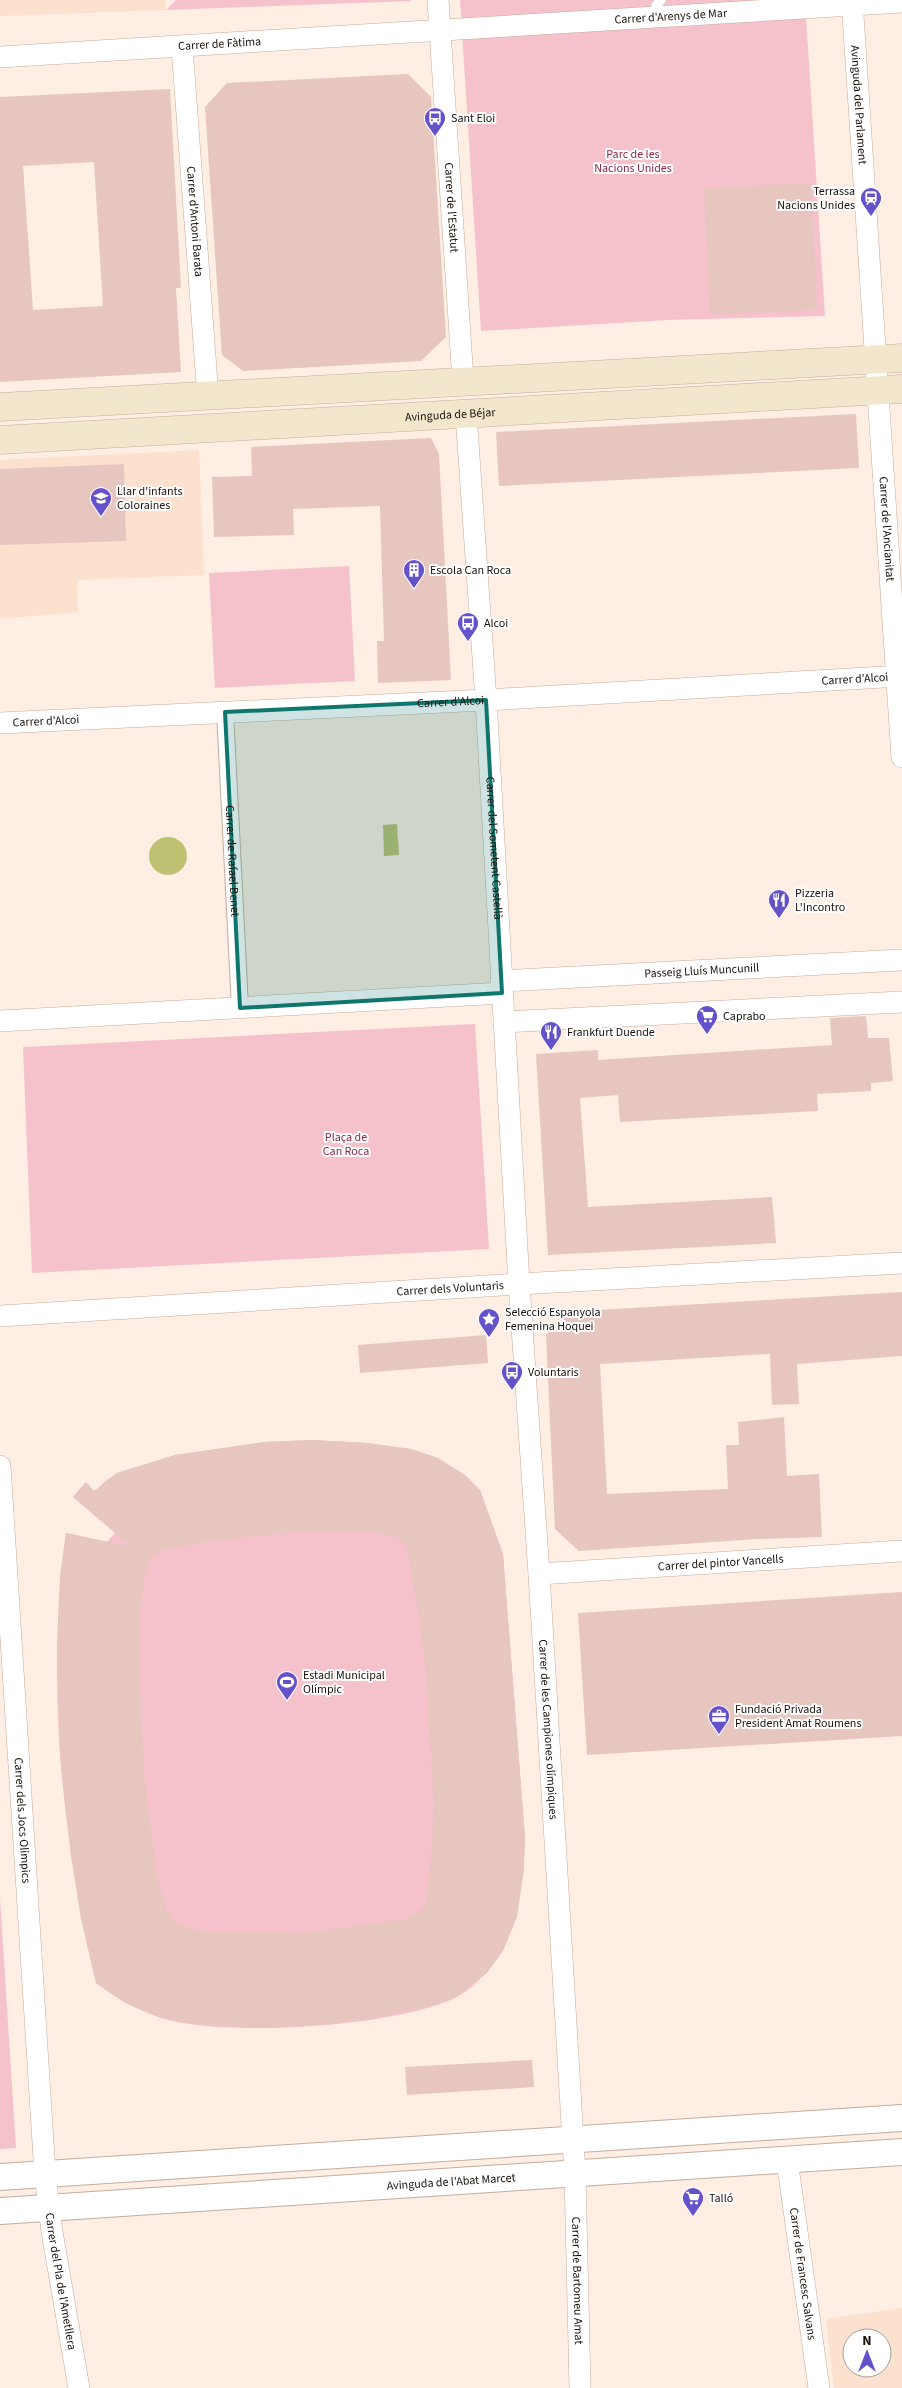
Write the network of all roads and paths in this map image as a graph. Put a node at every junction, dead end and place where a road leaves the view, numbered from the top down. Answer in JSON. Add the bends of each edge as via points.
{"nodes":[{"id":1,"x":438,"y":0,"type":"edge"},
{"id":2,"x":852,"y":2,"type":"edge"},
{"id":3,"x":902,"y":2,"type":"edge"},
{"id":4,"x":658,"y":8,"type":"edge"},
{"id":5,"x":440,"y":30,"type":"junction"},
{"id":6,"x":182,"y":47,"type":"junction"},
{"id":7,"x":0,"y":57,"type":"edge"},
{"id":8,"x":902,"y":358,"type":"edge"},
{"id":9,"x":875,"y":360,"type":"junction"},
{"id":10,"x":463,"y":382,"type":"junction"},
{"id":11,"x":890,"y":390,"type":"edge"},
{"id":12,"x":208,"y":397,"type":"junction"},
{"id":13,"x":0,"y":407,"type":"edge"},
{"id":14,"x":466,"y":414,"type":"junction"},
{"id":15,"x":0,"y":440,"type":"edge"},
{"id":16,"x":899,"y":676,"type":"edge"},
{"id":17,"x":486,"y":700,"type":"junction"},
{"id":18,"x":225,"y":712,"type":"junction"},
{"id":19,"x":0,"y":723,"type":"edge"},
{"id":20,"x":902,"y":757,"type":"edge"},
{"id":21,"x":902,"y":960,"type":"edge"},
{"id":22,"x":501,"y":987,"type":"junction"},
{"id":23,"x":902,"y":1002,"type":"edge"},
{"id":24,"x":240,"y":1008,"type":"junction"},
{"id":25,"x":0,"y":1021,"type":"edge"},
{"id":26,"x":504,"y":1022,"type":"junction"},
{"id":27,"x":902,"y":1263,"type":"edge"},
{"id":28,"x":519,"y":1284,"type":"junction"},
{"id":29,"x":0,"y":1316,"type":"edge"},
{"id":30,"x":0,"y":1466,"type":"edge"},
{"id":31,"x":902,"y":1551,"type":"edge"},
{"id":32,"x":539,"y":1574,"type":"junction"},
{"id":33,"x":902,"y":2118,"type":"edge"},
{"id":34,"x":573,"y":2140,"type":"junction"},
{"id":35,"x":902,"y":2152,"type":"edge"},
{"id":36,"x":787,"y":2160,"type":"junction"},
{"id":37,"x":45,"y":2174,"type":"junction"},
{"id":38,"x":575,"y":2174,"type":"junction"},
{"id":39,"x":0,"y":2177,"type":"edge"},
{"id":40,"x":50,"y":2207,"type":"junction"},
{"id":41,"x":0,"y":2211,"type":"edge"},
{"id":42,"x":79,"y":2388,"type":"edge"},
{"id":43,"x":580,"y":2388,"type":"edge"},
{"id":44,"x":819,"y":2388,"type":"edge"}],
"edges":[{"from":1,"to":5,"type":"street","name":"Carrer de l'Estatut"},
{"from":2,"to":3,"type":"street","name":"Carrer d'Arenys de Mar"},
{"from":2,"to":4,"type":"street","name":"Carrer d'Arenys de Mar"},
{"from":2,"to":9,"type":"street","name":"Avinguda del Parlament"},
{"from":4,"to":5,"type":"street","name":"Carrer d'Arenys de Mar"},
{"from":5,"to":6,"type":"street","name":"Carrer de Fàtima"},
{"from":5,"to":10,"type":"street","name":"Carrer de l'Estatut"},
{"from":6,"to":7,"type":"street","name":"Carrer de Fàtima"},
{"from":6,"to":12,"type":"street","name":"Carrer d'Antoni Barata"},
{"from":8,"to":9,"type":"main road"},
{"from":9,"to":10,"type":"main road"},
{"from":9,"to":11,"type":"street","name":"Carrer de l'Ancianitat"},
{"from":10,"to":12,"type":"main road"},
{"from":10,"to":14,"type":"main road","name":"Carrer de l'Estatut"},
{"from":11,"to":14,"type":"main road","name":"Avinguda de Béjar"},
{"from":11,"to":16,"type":"street","name":"Carrer de l'Ancianitat"},
{"from":12,"to":13,"type":"main road"},
{"from":14,"to":15,"type":"main road","name":"Avinguda de Béjar"},
{"from":14,"to":17,"type":"street","name":"Carrer del Sometent Castellà"},
{"from":16,"to":17,"type":"street","name":"Carrer d'Alcoi"},
{"from":16,"to":20,"type":"street","name":"Carrer de l'Ancianitat"},
{"from":17,"to":18,"type":"street","name":"Carrer d'Alcoi"},
{"from":17,"to":22,"type":"street","name":"Carrer del Sometent Castellà"},
{"from":18,"to":19,"type":"street","name":"Carrer d'Alcoi"},
{"from":18,"to":24,"type":"street","name":"Carrer de Rafael Benet"},
{"from":21,"to":22,"type":"street","name":"Passeig Lluís Muncunill"},
{"from":22,"to":24,"type":"street"},
{"from":22,"to":26,"type":"street","name":"Carrer del Sometent Castellà"},
{"from":23,"to":26,"type":"street"},
{"from":24,"to":25,"type":"street"},
{"from":26,"to":28,"type":"street","name":"Carrer del Sometent Castellà"},
{"from":27,"to":28,"type":"street","name":"Carrer dels Voluntaris"},
{"from":28,"to":29,"type":"street","name":"Carrer dels Voluntaris"},
{"from":28,"to":32,"type":"street","name":"Carrer de les Campiones olímpiques"},
{"from":30,"to":37,"type":"street","name":"Carrer dels Jocs Olimpics"},
{"from":31,"to":32,"type":"street","name":"Carrer del pintor Vancells"},
{"from":32,"to":34,"type":"street","name":"Carrer de les Campiones olímpiques"},
{"from":33,"to":34,"type":"street"},
{"from":34,"to":37,"type":"street"},
{"from":34,"to":38,"type":"street","name":"Carrer de les Campiones olímpiques"},
{"from":35,"to":36,"type":"street","name":"Avinguda de l'Abat Marcet"},
{"from":36,"to":38,"type":"street","name":"Avinguda de l'Abat Marcet"},
{"from":36,"to":44,"type":"street","name":"Carrer de Francesc Salvans"},
{"from":37,"to":39,"type":"street"},
{"from":37,"to":40,"type":"street","name":"Carrer del Pla de l'Ametllera"},
{"from":38,"to":40,"type":"street","name":"Avinguda de l'Abat Marcet"},
{"from":38,"to":43,"type":"street","name":"Carrer de Bartomeu Amat"},
{"from":40,"to":41,"type":"street","name":"Avinguda de l'Abat Marcet"},
{"from":40,"to":42,"type":"street","name":"Carrer del Pla de l'Ametllera"}]}
